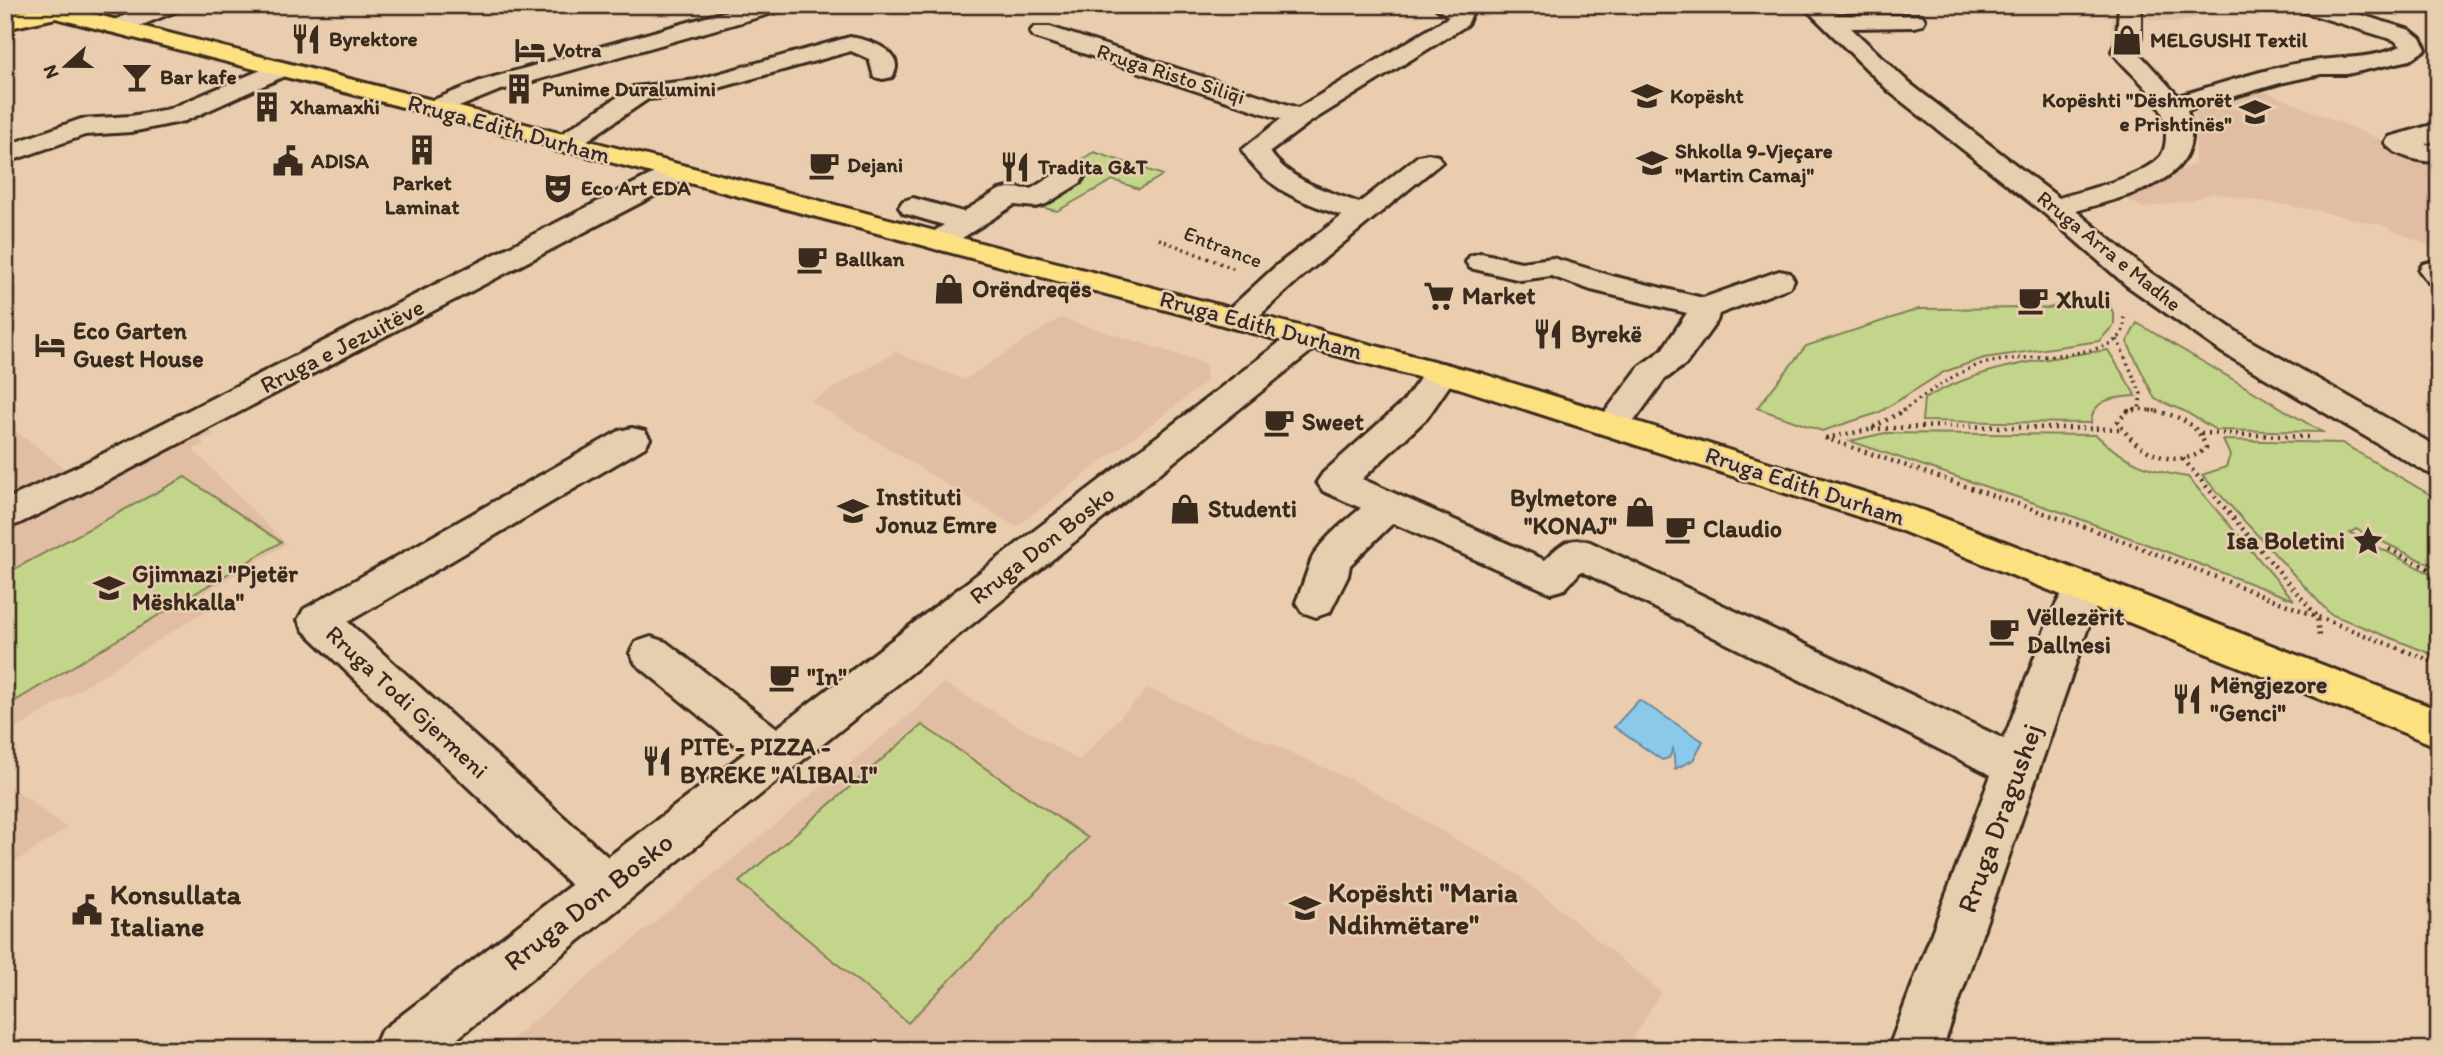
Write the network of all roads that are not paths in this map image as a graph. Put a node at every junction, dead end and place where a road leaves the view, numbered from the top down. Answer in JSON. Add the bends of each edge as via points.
{"nodes":[{"id":1,"x":171,"y":5,"type":"edge"},
{"id":2,"x":775,"y":5,"type":"edge"},
{"id":3,"x":1443,"y":5,"type":"edge"},
{"id":4,"x":1813,"y":5,"type":"edge"},
{"id":5,"x":2130,"y":5,"type":"edge"},
{"id":6,"x":2305,"y":5,"type":"edge"},
{"id":7,"x":62,"y":8,"type":"edge"},
{"id":8,"x":1913,"y":20,"type":"dead end"},
{"id":9,"x":5,"y":22,"type":"edge"},
{"id":10,"x":1833,"y":22,"type":"junction"},
{"id":11,"x":117,"y":27,"type":"junction"},
{"id":12,"x":1042,"y":32,"type":"dead end"},
{"id":13,"x":280,"y":69,"type":"junction"},
{"id":14,"x":883,"y":72,"type":"dead end"},
{"id":15,"x":2172,"y":106,"type":"junction"},
{"id":16,"x":435,"y":108,"type":"junction"},
{"id":17,"x":1301,"y":117,"type":"junction"},
{"id":18,"x":2439,"y":131,"type":"edge"},
{"id":19,"x":564,"y":144,"type":"junction"},
{"id":20,"x":2439,"y":153,"type":"edge"},
{"id":21,"x":5,"y":155,"type":"edge"},
{"id":22,"x":1428,"y":162,"type":"dead end"},
{"id":23,"x":676,"y":173,"type":"junction"},
{"id":24,"x":1070,"y":177,"type":"dead end"},
{"id":25,"x":913,"y":207,"type":"dead end"},
{"id":26,"x":2056,"y":208,"type":"junction"},
{"id":27,"x":1363,"y":214,"type":"junction"},
{"id":28,"x":967,"y":222,"type":"junction"},
{"id":29,"x":938,"y":241,"type":"junction"},
{"id":30,"x":1480,"y":262,"type":"dead end"},
{"id":31,"x":1779,"y":280,"type":"dead end"},
{"id":32,"x":1705,"y":308,"type":"junction"},
{"id":33,"x":1237,"y":319,"type":"junction"},
{"id":34,"x":1308,"y":337,"type":"junction"},
{"id":35,"x":1441,"y":373,"type":"junction"},
{"id":36,"x":1614,"y":425,"type":"junction"},
{"id":37,"x":632,"y":439,"type":"dead end"},
{"id":38,"x":2423,"y":443,"type":"edge"},
{"id":39,"x":2439,"y":464,"type":"edge"},
{"id":40,"x":1389,"y":505,"type":"junction"},
{"id":41,"x":5,"y":515,"type":"edge"},
{"id":42,"x":2085,"y":587,"type":"junction"},
{"id":43,"x":1315,"y":602,"type":"dead end"},
{"id":44,"x":651,"y":653,"type":"dead end"},
{"id":45,"x":2335,"y":689,"type":"junction"},
{"id":46,"x":2439,"y":714,"type":"edge"},
{"id":47,"x":2439,"y":729,"type":"edge"},
{"id":48,"x":777,"y":753,"type":"junction"},
{"id":49,"x":2018,"y":767,"type":"junction"},
{"id":50,"x":607,"y":887,"type":"junction"},
{"id":51,"x":400,"y":1050,"type":"edge"},
{"id":52,"x":1916,"y":1050,"type":"edge"}],
"edges":[{"from":1,"to":11,"type":"street"},
{"from":2,"to":16,"type":"street","via":[[489,86]]},
{"from":3,"to":17,"type":"street","via":[[1461,12],[1459,20]]},
{"from":4,"to":10,"type":"street","name":"Rruga Arra e Madhe"},
{"from":5,"to":15,"type":"street","via":[[2129,40],[2124,51]]},
{"from":6,"to":15,"type":"street","via":[[2378,26],[2402,36],[2414,49],[2347,67],[2286,75]]},
{"from":7,"to":9,"type":"main road"},
{"from":7,"to":11,"type":"main road","name":"Rruga Edith Durham"},
{"from":8,"to":10,"type":"street"},
{"from":10,"to":26,"type":"street","name":"Rruga Arra e Madhe","via":[[1900,88]]},
{"from":11,"to":13,"type":"main road","name":"Rruga Edith Durham"},
{"from":12,"to":17,"type":"street","name":"Rruga Risto Siliqi"},
{"from":13,"to":16,"type":"main road","name":"Rruga Edith Durham"},
{"from":13,"to":21,"type":"street","via":[[176,116],[81,127]]},
{"from":14,"to":19,"type":"street","via":[[876,51],[850,44],[697,87],[642,92]]},
{"from":15,"to":26,"type":"street","via":[[2178,129],[2177,153],[2171,162],[2154,173]]},
{"from":16,"to":19,"type":"main road","name":"Rruga Edith Durham"},
{"from":17,"to":27,"type":"street","via":[[1255,150],[1260,160],[1284,181]]},
{"from":18,"to":20,"type":"street","via":[[2398,143],[2428,154]]},
{"from":19,"to":23,"type":"main road","name":"Rruga Edith Durham"},
{"from":22,"to":27,"type":"street"},
{"from":23,"to":29,"type":"main road","name":"Rruga Edith Durham"},
{"from":23,"to":41,"type":"street","name":"Rruga e Jezuitëve","via":[[100,471]]},
{"from":24,"to":28,"type":"street","via":[[1036,198],[1009,196]]},
{"from":25,"to":28,"type":"street"},
{"from":26,"to":38,"type":"street","name":"Rruga Arra e Madhe","via":[[2137,278],[2235,346]]},
{"from":27,"to":33,"type":"street"},
{"from":28,"to":29,"type":"street"},
{"from":29,"to":33,"type":"main road","name":"Rruga Edith Durham"},
{"from":30,"to":32,"type":"street","via":[[1521,271],[1553,267]]},
{"from":31,"to":32,"type":"street"},
{"from":32,"to":36,"type":"street","via":[[1701,321],[1674,356],[1652,373]]},
{"from":33,"to":34,"type":"main road","name":"Rruga Edith Durham"},
{"from":34,"to":35,"type":"main road","name":"Rruga Edith Durham"},
{"from":34,"to":48,"type":"street","name":"Rruga Don Bosko"},
{"from":35,"to":36,"type":"main road","name":"Rruga Edith Durham"},
{"from":35,"to":40,"type":"street","via":[[1398,426],[1336,482]]},
{"from":36,"to":42,"type":"main road","name":"Rruga Edith Durham","via":[[1911,520]]},
{"from":37,"to":50,"type":"street","name":"Rruga Todi Gjermeni","via":[[318,620]]},
{"from":38,"to":39,"type":"street","name":"Rruga Arra e Madhe"},
{"from":40,"to":43,"type":"street","via":[[1331,561]]},
{"from":40,"to":49,"type":"street","via":[[1551,579],[1576,552]]},
{"from":42,"to":45,"type":"main road","name":"Rruga Edith Durham"},
{"from":42,"to":49,"type":"street","name":"Rruga Dragushej","via":[[2070,616]]},
{"from":44,"to":48,"type":"street"},
{"from":45,"to":46,"type":"main road"},
{"from":45,"to":47,"type":"main road","name":"Rruga Edith Durham"},
{"from":48,"to":50,"type":"street","name":"Rruga Don Bosko"},
{"from":49,"to":52,"type":"street","name":"Rruga Dragushej"},
{"from":50,"to":51,"type":"street","name":"Rruga Don Bosko"}]}
